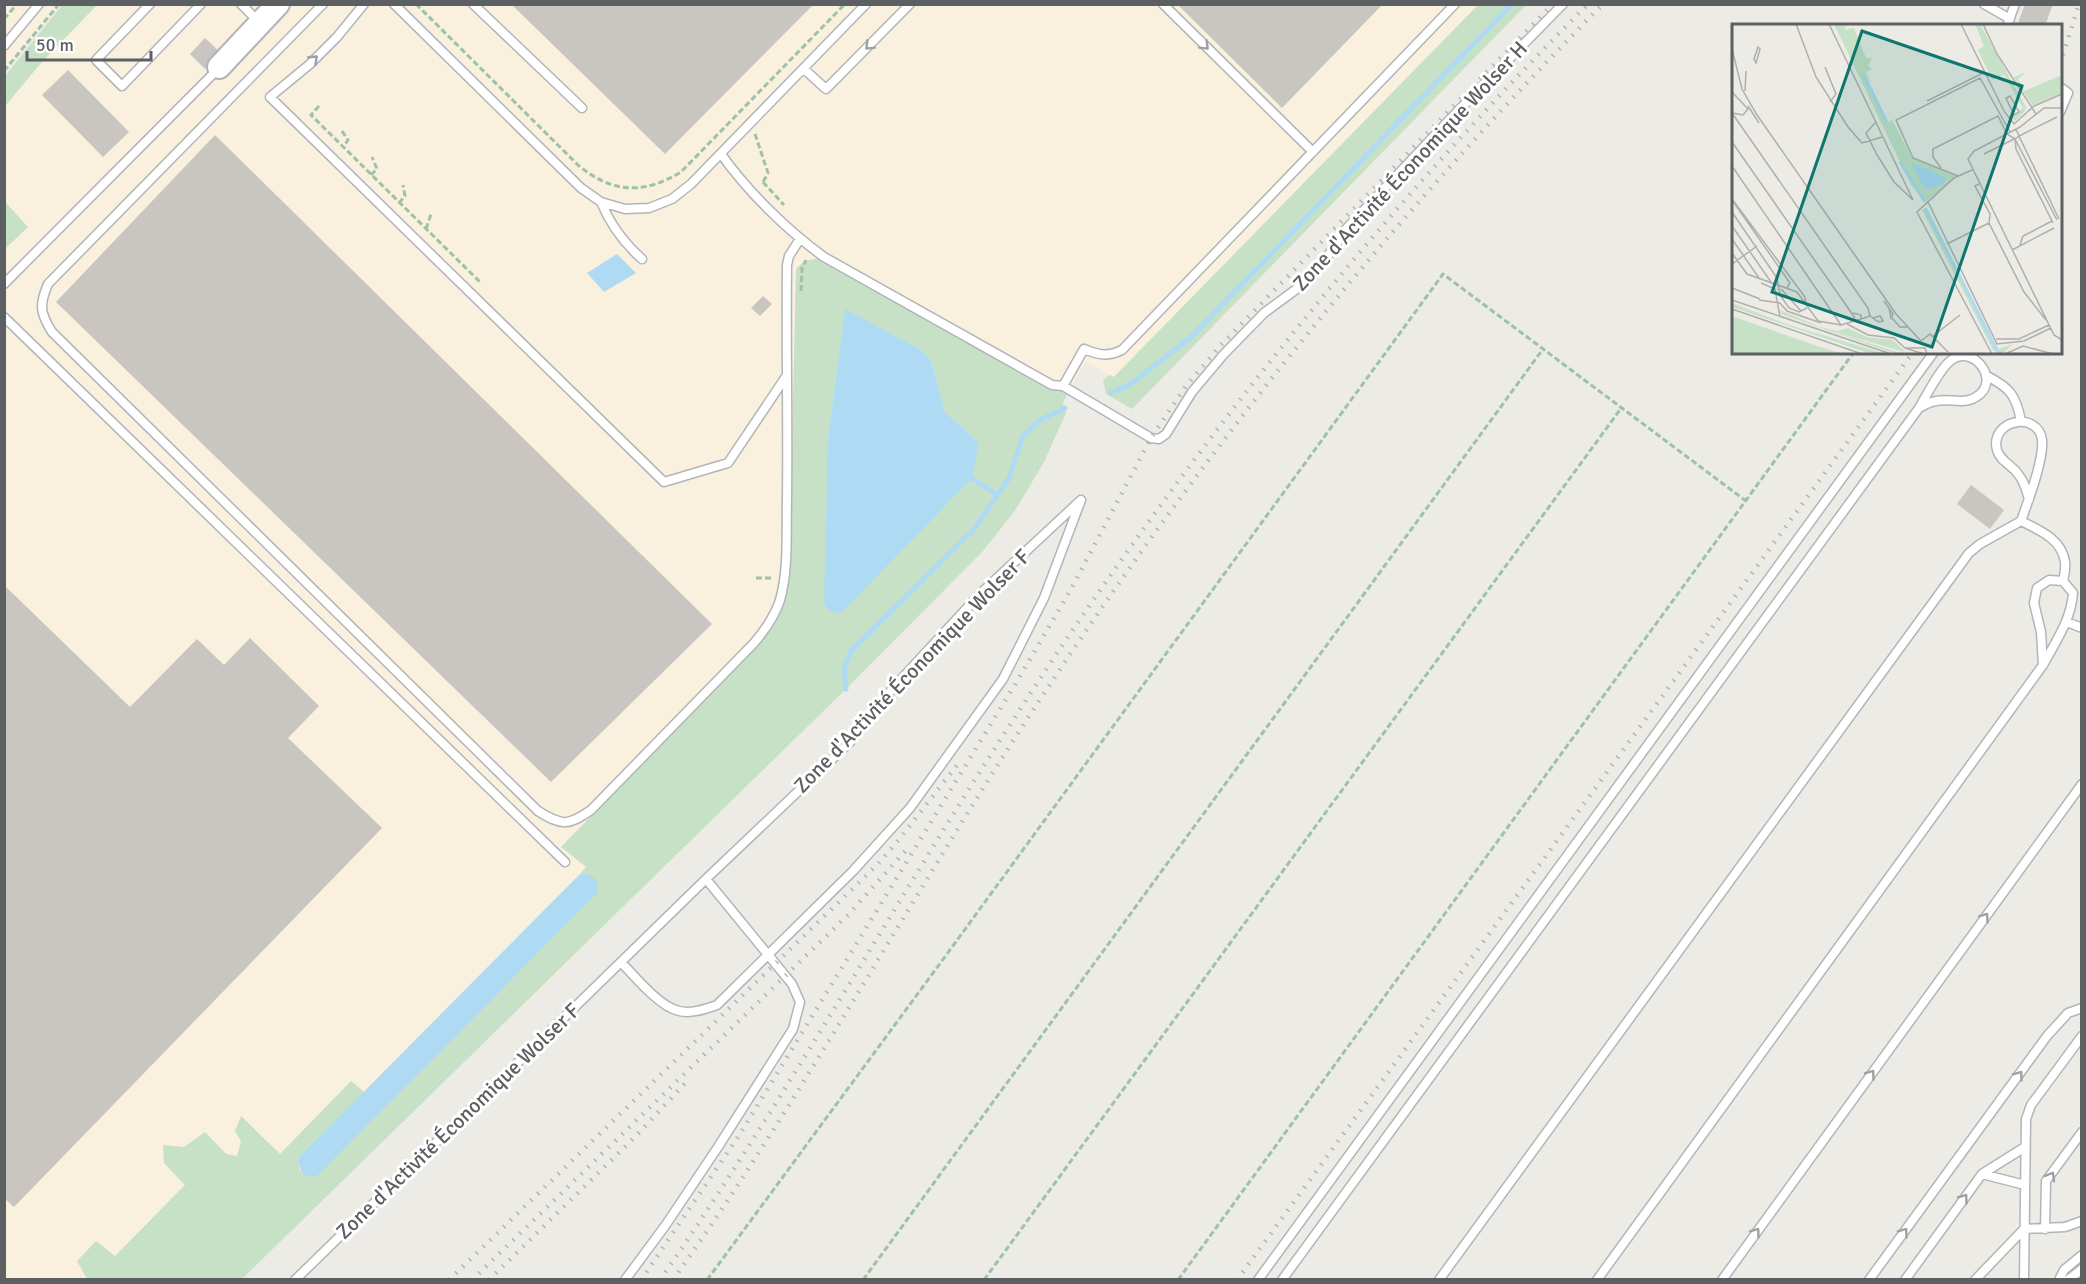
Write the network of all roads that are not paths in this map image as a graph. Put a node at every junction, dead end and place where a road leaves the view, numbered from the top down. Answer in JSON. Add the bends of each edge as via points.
{"nodes":[{"id":1,"x":39,"y":4,"type":"edge"},
{"id":2,"x":150,"y":4,"type":"edge"},
{"id":3,"x":201,"y":4,"type":"edge"},
{"id":4,"x":241,"y":4,"type":"edge"},
{"id":5,"x":278,"y":4,"type":"edge"},
{"id":6,"x":323,"y":4,"type":"edge"},
{"id":7,"x":364,"y":4,"type":"edge"},
{"id":8,"x":394,"y":4,"type":"edge"},
{"id":9,"x":473,"y":4,"type":"edge"},
{"id":10,"x":866,"y":4,"type":"edge"},
{"id":11,"x":910,"y":4,"type":"edge"},
{"id":12,"x":1163,"y":4,"type":"edge"},
{"id":13,"x":1455,"y":4,"type":"edge"},
{"id":14,"x":1563,"y":4,"type":"edge"},
{"id":15,"x":1984,"y":4,"type":"edge"},
{"id":16,"x":2015,"y":4,"type":"edge"},
{"id":17,"x":2009,"y":22,"type":"edge"},
{"id":18,"x":260,"y":24,"type":"junction"},
{"id":19,"x":4,"y":46,"type":"edge"},
{"id":20,"x":219,"y":67,"type":"joint"},
{"id":21,"x":804,"y":69,"type":"junction"},
{"id":22,"x":2062,"y":88,"type":"edge"},
{"id":23,"x":582,"y":108,"type":"dead end"},
{"id":24,"x":2062,"y":109,"type":"edge"},
{"id":25,"x":1313,"y":152,"type":"junction"},
{"id":26,"x":721,"y":154,"type":"junction"},
{"id":27,"x":601,"y":202,"type":"junction"},
{"id":28,"x":800,"y":239,"type":"junction"},
{"id":29,"x":642,"y":259,"type":"dead end"},
{"id":30,"x":4,"y":284,"type":"edge"},
{"id":31,"x":4,"y":317,"type":"edge"},
{"id":32,"x":1933,"y":354,"type":"edge"},
{"id":33,"x":1981,"y":357,"type":"edge"},
{"id":34,"x":1987,"y":376,"type":"junction"},
{"id":35,"x":786,"y":378,"type":"junction"},
{"id":36,"x":1066,"y":388,"type":"junction"},
{"id":37,"x":1919,"y":408,"type":"junction"},
{"id":38,"x":2021,"y":421,"type":"junction"},
{"id":39,"x":2029,"y":499,"type":"junction"},
{"id":40,"x":2021,"y":521,"type":"junction"},
{"id":41,"x":2063,"y":581,"type":"junction"},
{"id":42,"x":2067,"y":622,"type":"junction"},
{"id":43,"x":2082,"y":628,"type":"edge"},
{"id":44,"x":2043,"y":665,"type":"junction"},
{"id":45,"x":2082,"y":784,"type":"edge"},
{"id":46,"x":564,"y":862,"type":"dead end"},
{"id":47,"x":706,"y":879,"type":"junction"},
{"id":48,"x":769,"y":954,"type":"junction"},
{"id":49,"x":621,"y":962,"type":"junction"},
{"id":50,"x":2082,"y":1008,"type":"edge"},
{"id":51,"x":2082,"y":1036,"type":"edge"},
{"id":52,"x":2082,"y":1132,"type":"edge"},
{"id":53,"x":2025,"y":1147,"type":"junction"},
{"id":54,"x":1982,"y":1174,"type":"junction"},
{"id":55,"x":2025,"y":1185,"type":"junction"},
{"id":56,"x":2082,"y":1221,"type":"edge"},
{"id":57,"x":2024,"y":1229,"type":"junction"},
{"id":58,"x":2045,"y":1229,"type":"junction"},
{"id":59,"x":2082,"y":1255,"type":"edge"},
{"id":60,"x":2082,"y":1269,"type":"edge"},
{"id":61,"x":295,"y":1280,"type":"edge"},
{"id":62,"x":625,"y":1280,"type":"edge"},
{"id":63,"x":1258,"y":1280,"type":"edge"},
{"id":64,"x":1282,"y":1280,"type":"edge"},
{"id":65,"x":1439,"y":1280,"type":"edge"},
{"id":66,"x":1597,"y":1280,"type":"edge"},
{"id":67,"x":1722,"y":1280,"type":"edge"},
{"id":68,"x":1869,"y":1280,"type":"edge"},
{"id":69,"x":1905,"y":1280,"type":"edge"},
{"id":70,"x":1976,"y":1280,"type":"edge"},
{"id":71,"x":2024,"y":1280,"type":"edge"},
{"id":72,"x":2059,"y":1280,"type":"edge"},
{"id":73,"x":2068,"y":1280,"type":"edge"}],
"edges":[{"from":1,"to":19,"type":"lane"},
{"from":2,"to":3,"type":"lane","via":[[96,60],[122,86]]},
{"from":4,"to":18,"type":"lane"},
{"from":5,"to":18,"type":"main road"},
{"from":6,"to":35,"type":"lane","via":[[48,284],[41,300],[43,318],[52,332],[504,778],[555,822],[575,821],[591,810],[769,624],[785,578]]},
{"from":35,"to":7,"type":"lane","one_way":true,"via":[[729,463],[664,482],[270,97],[310,64]]},
{"from":8,"to":27,"type":"lane","via":[[581,188]]},
{"from":9,"to":23,"type":"lane"},
{"from":10,"to":21,"type":"lane"},
{"from":11,"to":21,"type":"lane","one_way":true,"via":[[826,89]]},
{"from":12,"to":25,"type":"lane","one_way":true},
{"from":13,"to":25,"type":"lane"},
{"from":14,"to":36,"type":"lane","name":"Zone d'Activité Économique Wolser H","via":[[1346,230],[1317,272],[1264,313],[1224,354],[1192,392],[1166,434],[1159,439],[1150,438]]},
{"from":15,"to":17,"type":"lane"},
{"from":16,"to":17,"type":"lane"},
{"from":18,"to":20,"type":"main road"},
{"from":20,"to":30,"type":"lane"},
{"from":21,"to":26,"type":"lane"},
{"from":22,"to":24,"type":"lane","via":[[2068,93]]},
{"from":25,"to":36,"type":"lane","via":[[1122,350],[1111,355],[1084,349]]},
{"from":26,"to":27,"type":"lane","via":[[672,199],[649,208],[625,209]]},
{"from":26,"to":28,"type":"lane","name":"Zone d'Activité Économique Wolser H"},
{"from":27,"to":29,"type":"lane","via":[[627,246]]},
{"from":28,"to":35,"type":"lane","via":[[787,265]]},
{"from":28,"to":36,"type":"lane","name":"Zone d'Activité Économique Wolser H","via":[[888,294],[1052,385]]},
{"from":31,"to":46,"type":"lane"},
{"from":32,"to":63,"type":"lane"},
{"from":33,"to":34,"type":"lane"},
{"from":33,"to":37,"type":"lane","via":[[1963,356],[1948,363]]},
{"from":34,"to":37,"type":"lane","via":[[1982,393],[1974,399],[1934,401]]},
{"from":34,"to":38,"type":"lane","via":[[2006,387],[2017,402]]},
{"from":37,"to":64,"type":"lane"},
{"from":38,"to":39,"type":"lane","via":[[2034,426],[2042,439]]},
{"from":38,"to":39,"type":"lane","via":[[2007,424],[1997,436],[1997,450],[2025,484]]},
{"from":39,"to":40,"type":"lane"},
{"from":40,"to":41,"type":"lane","via":[[2058,544],[2065,562]]},
{"from":40,"to":65,"type":"lane","via":[[1980,544],[1949,579]]},
{"from":41,"to":42,"type":"lane","via":[[2073,593]]},
{"from":41,"to":44,"type":"lane","via":[[2049,579],[2037,588],[2034,603]]},
{"from":42,"to":43,"type":"lane"},
{"from":42,"to":44,"type":"lane"},
{"from":44,"to":66,"type":"lane"},
{"from":67,"to":45,"type":"lane","one_way":true},
{"from":47,"to":48,"type":"lane"},
{"from":47,"to":48,"type":"lane","name":"Zone d'Activité Économique Wolser F","via":[[849,742],[972,602],[1081,500],[1044,598],[1003,679],[910,808]]},
{"from":47,"to":49,"type":"lane","name":"Zone d'Activité Économique Wolser F"},
{"from":48,"to":49,"type":"lane","name":"Zone d'Activité Économique Wolser F","via":[[717,1005],[700,1011],[679,1011],[656,998]]},
{"from":48,"to":62,"type":"lane","via":[[792,984],[800,1002],[793,1029],[718,1147]]},
{"from":49,"to":61,"type":"lane","name":"Zone d'Activité Économique Wolser F"},
{"from":68,"to":50,"type":"lane","one_way":true,"via":[[2047,1036],[2068,1014]]},
{"from":51,"to":53,"type":"lane","via":[[2031,1104]]},
{"from":58,"to":52,"type":"lane","one_way":true,"via":[[2046,1181]]},
{"from":53,"to":54,"type":"lane"},
{"from":53,"to":55,"type":"lane"},
{"from":54,"to":55,"type":"lane"},
{"from":69,"to":54,"type":"lane","one_way":true},
{"from":55,"to":57,"type":"lane"},
{"from":56,"to":58,"type":"lane"},
{"from":57,"to":58,"type":"lane"},
{"from":57,"to":70,"type":"lane"},
{"from":57,"to":71,"type":"lane"},
{"from":59,"to":72,"type":"lane","via":[[2064,1270]]},
{"from":60,"to":73,"type":"lane"}]}
